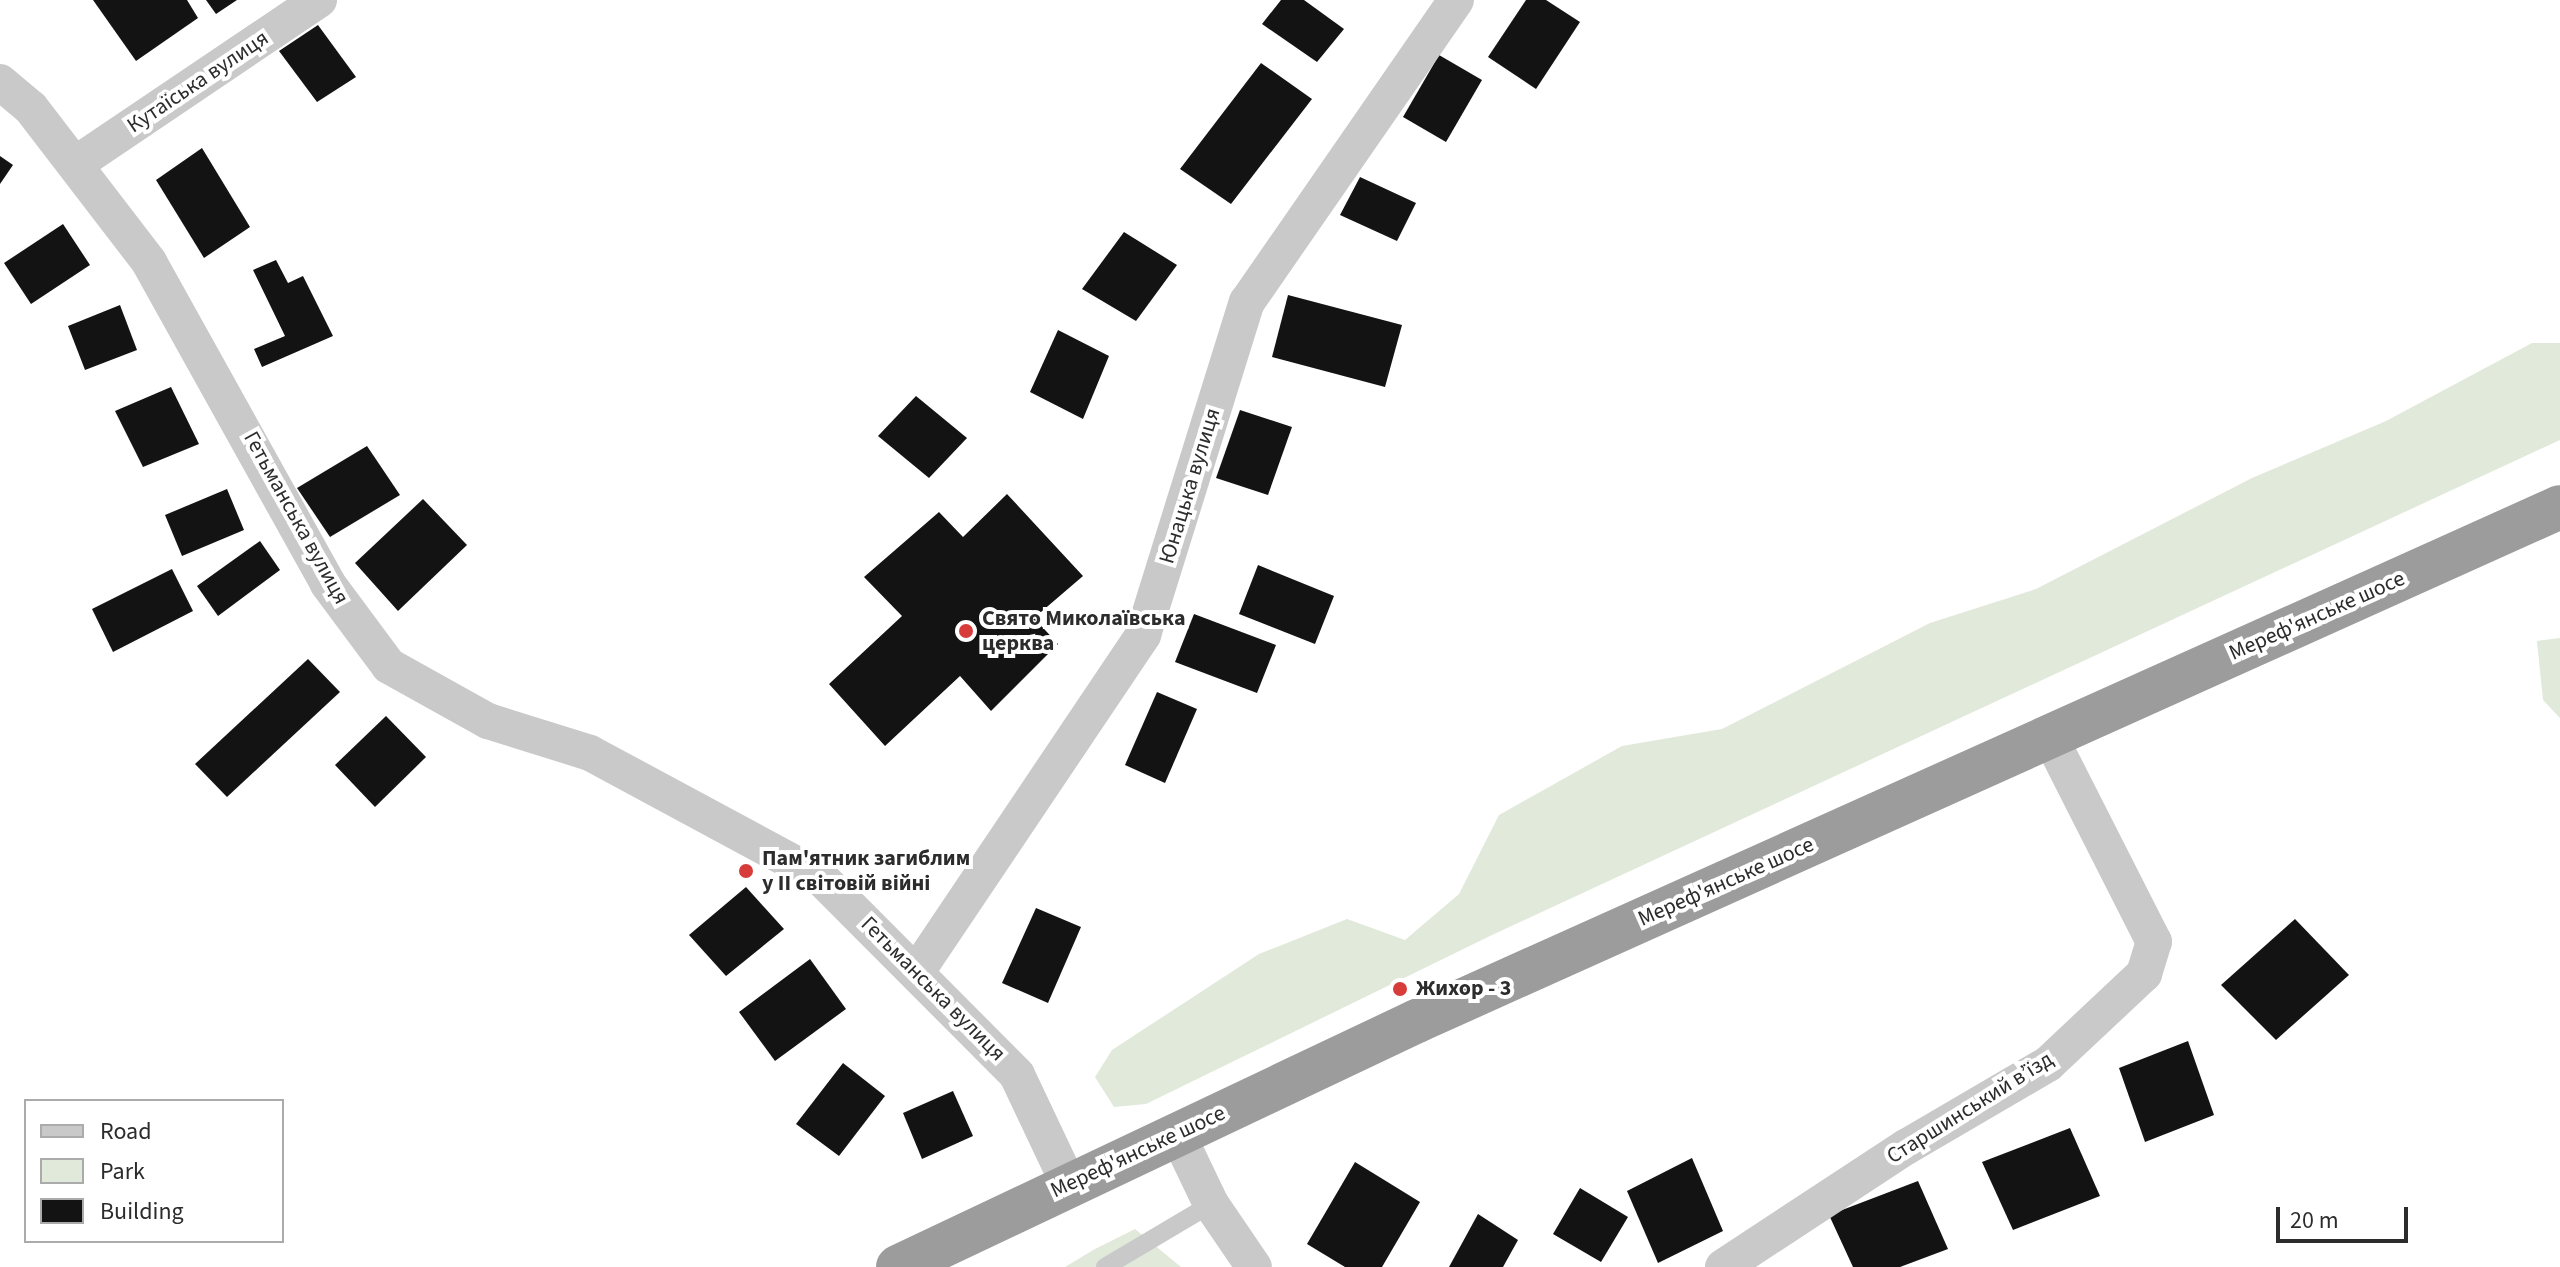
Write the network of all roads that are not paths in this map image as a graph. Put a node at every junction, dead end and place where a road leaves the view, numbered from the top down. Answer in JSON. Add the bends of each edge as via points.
{"nodes":[{"id":1,"x":319,"y":0,"type":"edge"},
{"id":2,"x":1456,"y":0,"type":"edge"},
{"id":3,"x":0,"y":82,"type":"edge"},
{"id":4,"x":77,"y":163,"type":"junction"},
{"id":5,"x":2560,"y":507,"type":"edge"},
{"id":6,"x":2049,"y":735,"type":"junction"},
{"id":7,"x":918,"y":970,"type":"junction"},
{"id":8,"x":1177,"y":1133,"type":"junction"},
{"id":9,"x":1069,"y":1185,"type":"junction"},
{"id":10,"x":1211,"y":1204,"type":"junction"},
{"id":11,"x":898,"y":1267,"type":"edge"},
{"id":12,"x":1105,"y":1267,"type":"edge"},
{"id":13,"x":1254,"y":1267,"type":"edge"},
{"id":14,"x":1723,"y":1267,"type":"edge"}],
"edges":[{"from":1,"to":4,"type":"street","name":"Кутаїська вулиця"},
{"from":2,"to":7,"type":"street","name":"Юнацька вулиця","via":[[1247,302],[1143,635]]},
{"from":3,"to":4,"type":"street","name":"Гетьманська вулиця","via":[[31,108]]},
{"from":4,"to":7,"type":"street","name":"Гетьманська вулиця","via":[[149,262],[328,584],[389,666],[488,721],[590,753],[728,823],[820,877]]},
{"from":5,"to":6,"type":"highway","name":"Мереф'янське шосе"},
{"from":6,"to":8,"type":"highway","name":"Мереф'янське шосе"},
{"from":6,"to":14,"type":"street","name":"Старшинський в’їзд","via":[[2154,942],[2144,974],[2048,1064],[1906,1147]]},
{"from":7,"to":9,"type":"street","name":"Гетьманська вулиця","via":[[1017,1075]]},
{"from":8,"to":9,"type":"highway","name":"Мереф'янське шосе"},
{"from":8,"to":10,"type":"street"},
{"from":9,"to":11,"type":"highway","name":"Мереф'янське шосе"},
{"from":10,"to":12,"type":"lane"},
{"from":10,"to":13,"type":"street"}]}
